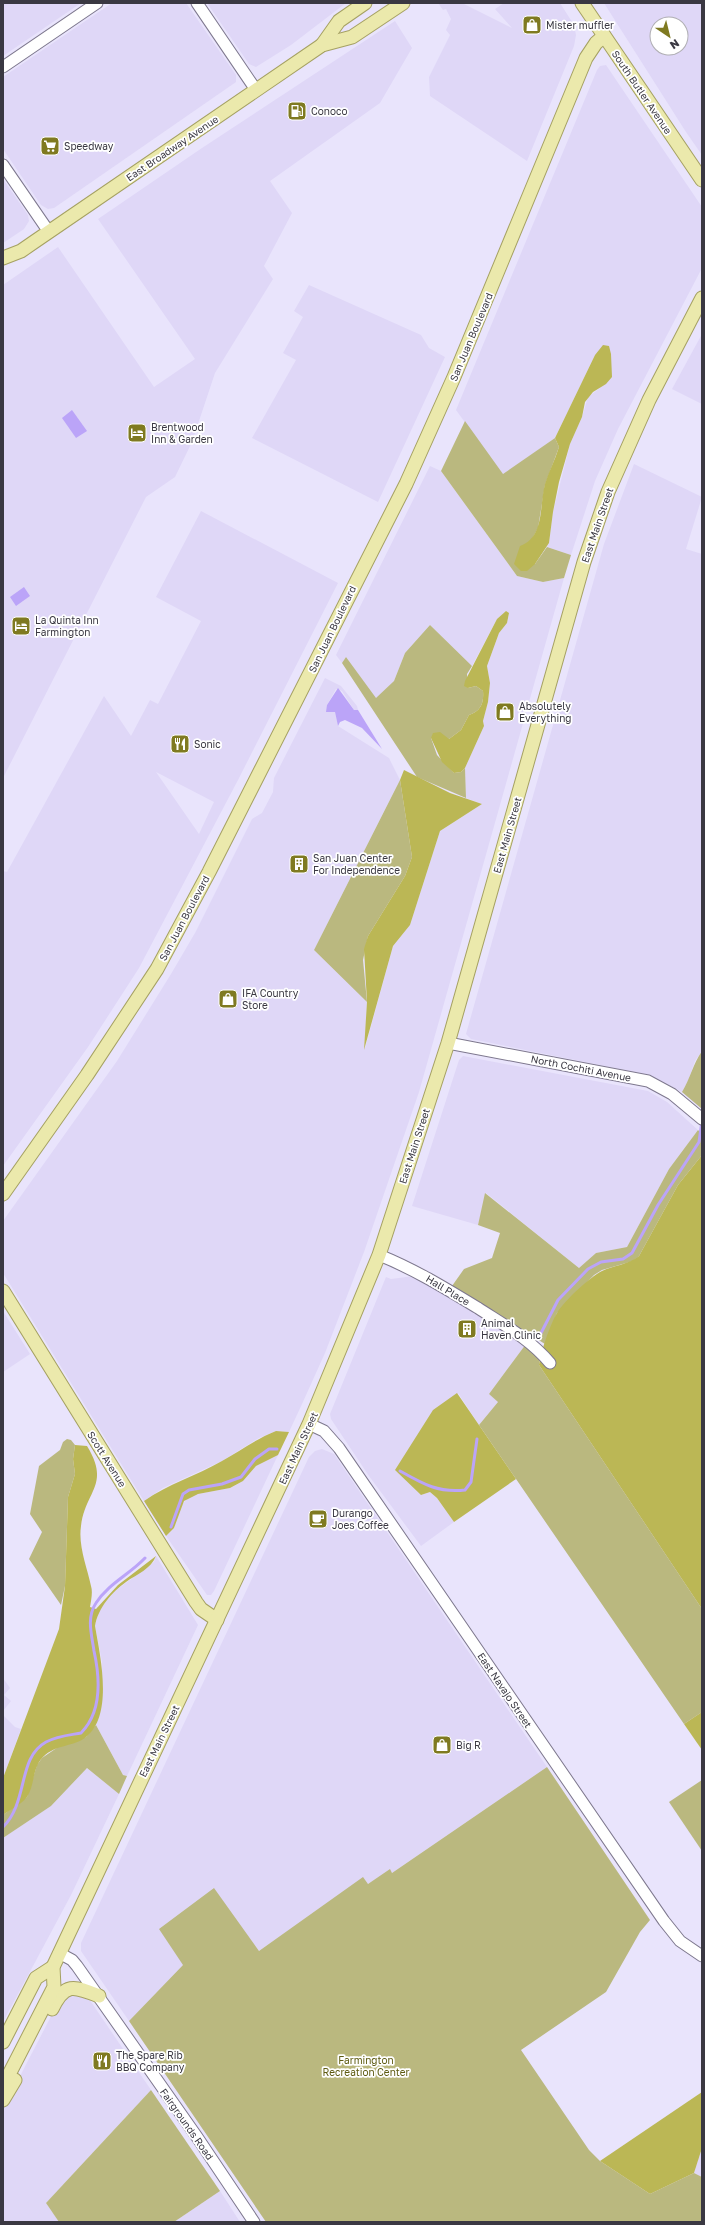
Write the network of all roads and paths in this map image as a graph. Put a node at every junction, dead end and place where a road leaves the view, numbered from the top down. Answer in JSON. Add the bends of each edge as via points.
{"nodes":[{"id":1,"x":97,"y":3,"type":"edge"},
{"id":2,"x":196,"y":3,"type":"edge"},
{"id":3,"x":365,"y":3,"type":"edge"},
{"id":4,"x":403,"y":3,"type":"edge"},
{"id":5,"x":582,"y":3,"type":"edge"},
{"id":6,"x":604,"y":36,"type":"junction"},
{"id":7,"x":322,"y":45,"type":"junction"},
{"id":8,"x":3,"y":67,"type":"edge"},
{"id":9,"x":256,"y":90,"type":"junction"},
{"id":10,"x":3,"y":165,"type":"edge"},
{"id":11,"x":702,"y":180,"type":"edge"},
{"id":12,"x":49,"y":232,"type":"junction"},
{"id":13,"x":21,"y":251,"type":"junction"},
{"id":14,"x":3,"y":258,"type":"edge"},
{"id":15,"x":3,"y":268,"type":"edge"},
{"id":16,"x":702,"y":298,"type":"edge"},
{"id":17,"x":702,"y":307,"type":"edge"},
{"id":18,"x":692,"y":318,"type":"junction"},
{"id":19,"x":448,"y":1043,"type":"junction"},
{"id":20,"x":702,"y":1119,"type":"edge"},
{"id":21,"x":3,"y":1194,"type":"edge"},
{"id":22,"x":379,"y":1255,"type":"junction"},
{"id":23,"x":3,"y":1291,"type":"edge"},
{"id":24,"x":550,"y":1363,"type":"dead end"},
{"id":25,"x":309,"y":1424,"type":"junction"},
{"id":26,"x":217,"y":1620,"type":"junction"},
{"id":27,"x":59,"y":1953,"type":"junction"},
{"id":28,"x":702,"y":1956,"type":"edge"},
{"id":29,"x":53,"y":1967,"type":"junction"},
{"id":30,"x":99,"y":1996,"type":"junction"},
{"id":31,"x":3,"y":2042,"type":"edge"},
{"id":32,"x":3,"y":2086,"type":"edge"},
{"id":33,"x":3,"y":2100,"type":"edge"},
{"id":34,"x":254,"y":2222,"type":"edge"}],
"edges":[{"from":1,"to":8,"type":"street"},
{"from":2,"to":9,"type":"street"},
{"from":3,"to":7,"type":"main road","name":"East Broadway Avenue","via":[[339,21]]},
{"from":4,"to":7,"type":"main road","name":"East Broadway Avenue","via":[[352,37]]},
{"from":5,"to":6,"type":"main road","name":"South Butler Avenue"},
{"from":6,"to":11,"type":"main road","name":"South Butler Avenue"},
{"from":6,"to":21,"type":"main road","name":"San Juan Boulevard","via":[[586,58],[454,378],[406,484],[212,866],[157,969],[88,1075]]},
{"from":7,"to":9,"type":"main road","name":"East Broadway Avenue"},
{"from":9,"to":12,"type":"main road","name":"East Broadway Avenue"},
{"from":10,"to":12,"type":"street"},
{"from":12,"to":13,"type":"main road","name":"East Broadway Avenue"},
{"from":13,"to":14,"type":"main road","name":"East Broadway Avenue"},
{"from":13,"to":15,"type":"main road","name":"East Broadway Avenue"},
{"from":16,"to":18,"type":"main road","name":"East Main Street"},
{"from":17,"to":18,"type":"main road"},
{"from":18,"to":19,"type":"main road","name":"East Main Street","via":[[649,400],[608,492],[584,562]]},
{"from":19,"to":20,"type":"street","name":"North Cochiti Avenue","via":[[648,1082],[672,1094]]},
{"from":19,"to":22,"type":"main road","name":"East Main Street"},
{"from":22,"to":24,"type":"street","name":"Hall Place","via":[[428,1278],[500,1322],[538,1348]]},
{"from":22,"to":25,"type":"main road","name":"East Main Street"},
{"from":23,"to":26,"type":"main road","name":"Scott Avenue","via":[[196,1602],[201,1609]]},
{"from":25,"to":26,"type":"main road","name":"East Main Street"},
{"from":25,"to":28,"type":"street","name":"East Navajo Street","via":[[324,1432],[339,1448],[664,1921],[680,1941]]},
{"from":26,"to":27,"type":"main road","name":"East Main Street"},
{"from":27,"to":29,"type":"main road","name":"East Main Street"},
{"from":27,"to":30,"type":"street","name":"Fairgrounds Road","via":[[72,1960]]},
{"from":29,"to":31,"type":"main road","via":[[36,1978]]},
{"from":29,"to":32,"type":"main road","name":"East Main Street","via":[[54,1987]]},
{"from":30,"to":33,"type":"main road","via":[[73,1988],[60,1994]]},
{"from":30,"to":34,"type":"street","name":"Fairgrounds Road"}]}
